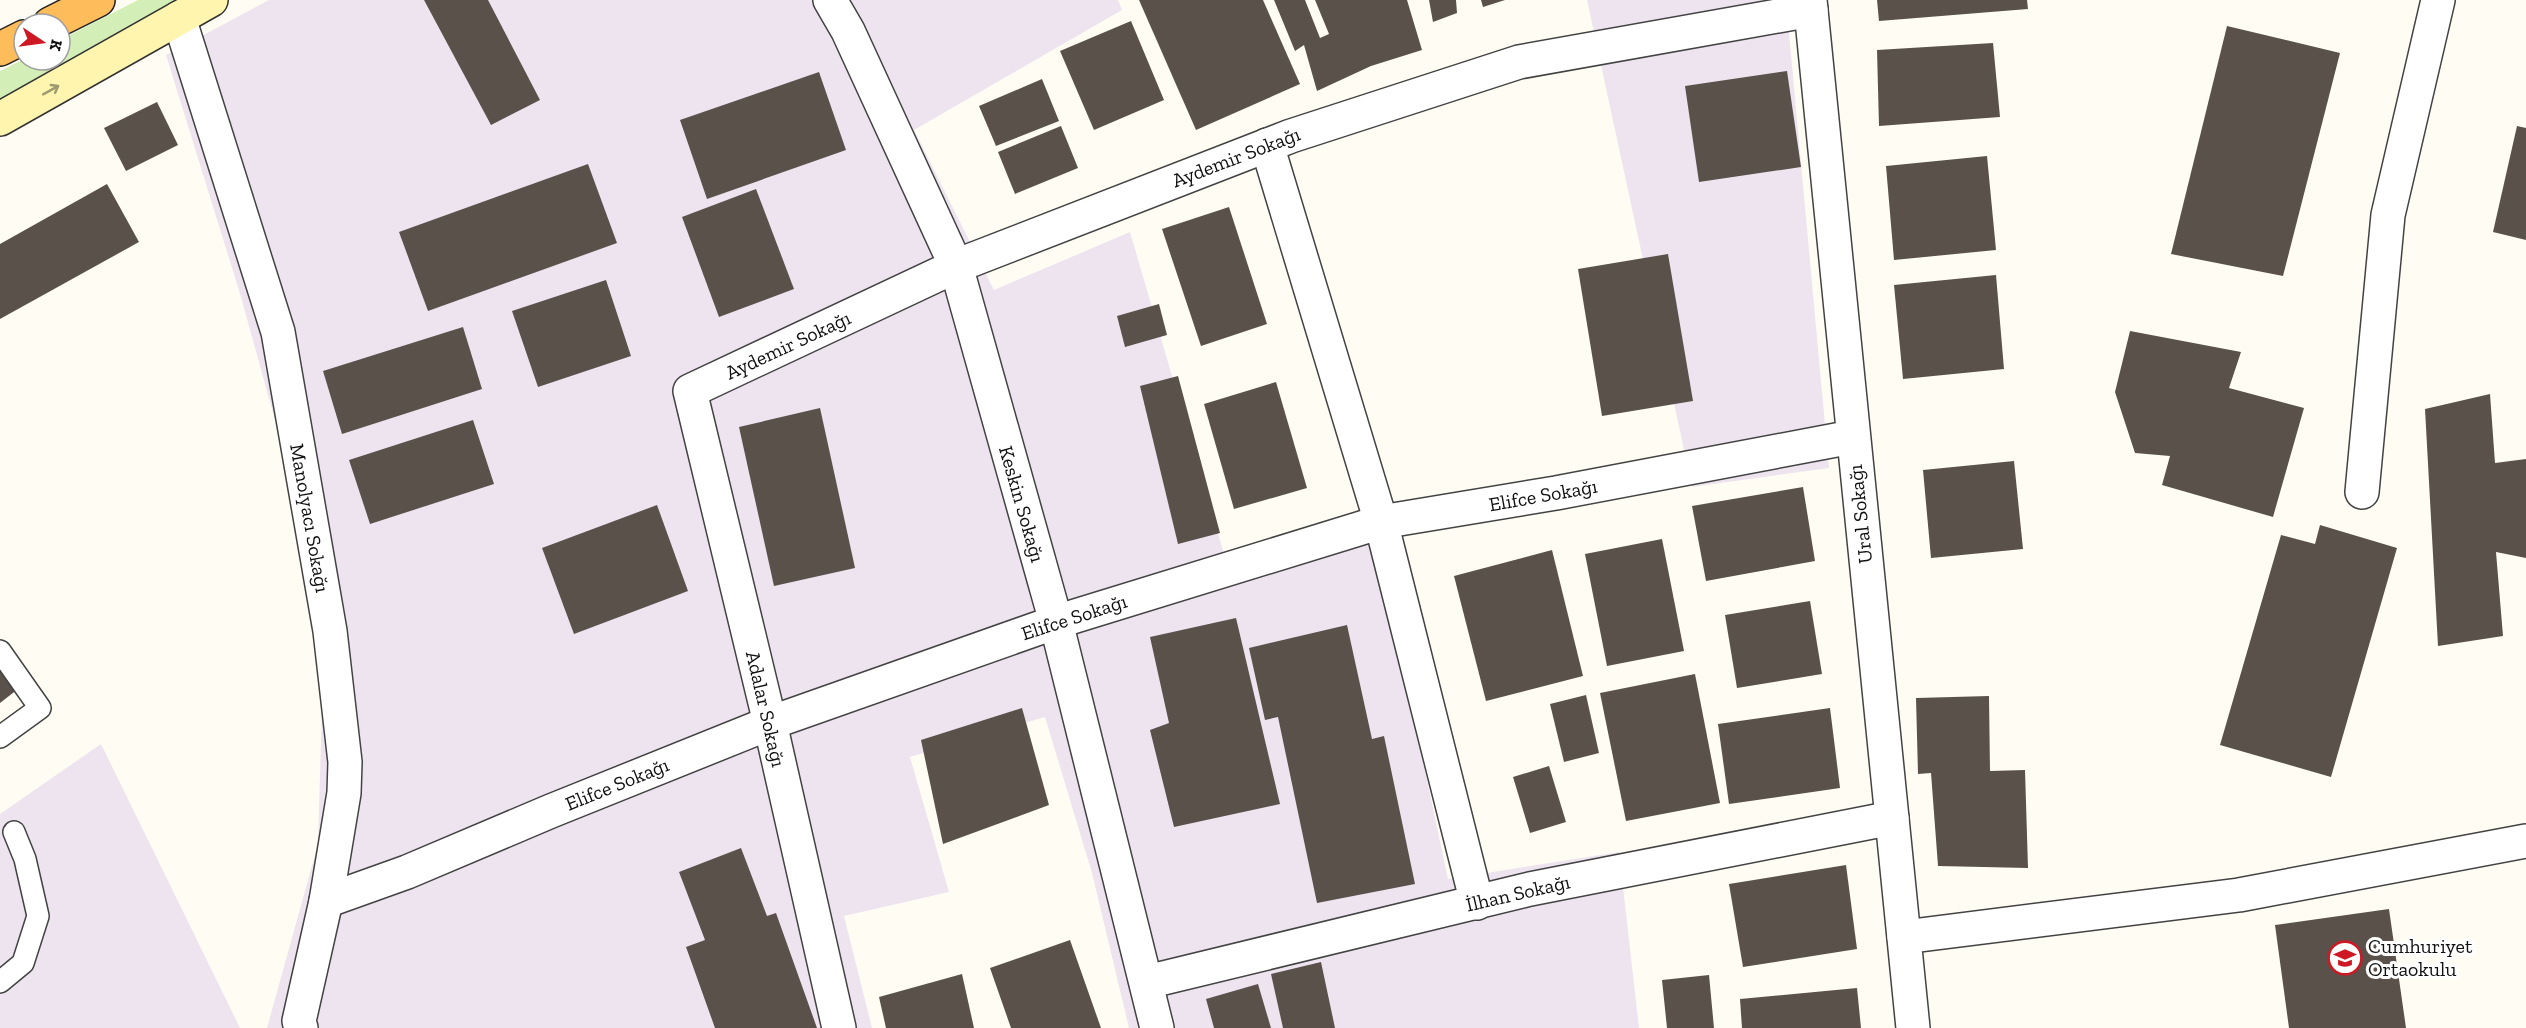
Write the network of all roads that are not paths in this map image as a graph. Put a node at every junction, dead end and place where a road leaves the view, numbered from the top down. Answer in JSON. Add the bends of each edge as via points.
{"nodes":[{"id":1,"x":98,"y":0,"type":"edge"},
{"id":2,"x":211,"y":0,"type":"edge"},
{"id":3,"x":830,"y":0,"type":"edge"},
{"id":4,"x":2438,"y":0,"type":"edge"},
{"id":5,"x":1810,"y":5,"type":"edge"},
{"id":6,"x":72,"y":13,"type":"edge"},
{"id":7,"x":179,"y":18,"type":"junction"},
{"id":8,"x":0,"y":119,"type":"edge"},
{"id":9,"x":1267,"y":145,"type":"junction"},
{"id":10,"x":956,"y":266,"type":"junction"},
{"id":11,"x":690,"y":391,"type":"joint"},
{"id":12,"x":1852,"y":437,"type":"junction"},
{"id":13,"x":2362,"y":492,"type":"dead end"},
{"id":14,"x":1381,"y":522,"type":"junction"},
{"id":15,"x":1056,"y":622,"type":"junction"},
{"id":16,"x":0,"y":651,"type":"edge"},
{"id":17,"x":770,"y":723,"type":"junction"},
{"id":18,"x":0,"y":736,"type":"edge"},
{"id":19,"x":1892,"y":818,"type":"junction"},
{"id":20,"x":14,"y":832,"type":"dead end"},
{"id":21,"x":2526,"y":841,"type":"edge"},
{"id":22,"x":326,"y":901,"type":"junction"},
{"id":23,"x":1477,"y":903,"type":"junction"},
{"id":24,"x":1904,"y":937,"type":"junction"},
{"id":25,"x":0,"y":982,"type":"edge"},
{"id":26,"x":1147,"y":982,"type":"junction"},
{"id":27,"x":301,"y":1028,"type":"edge"},
{"id":28,"x":839,"y":1028,"type":"edge"},
{"id":29,"x":1157,"y":1028,"type":"edge"},
{"id":30,"x":1913,"y":1028,"type":"edge"}],
"edges":[{"from":1,"to":6,"type":"highway"},
{"from":2,"to":7,"type":"main road"},
{"from":3,"to":10,"type":"street","name":"Keskin Sokağı"},
{"from":4,"to":13,"type":"street","via":[[2388,215]]},
{"from":5,"to":9,"type":"street","name":"Aydemir Sokağı","via":[[1519,62]]},
{"from":5,"to":12,"type":"street","name":"Ural Sokağı"},
{"from":8,"to":7,"type":"main road","one_way":true},
{"from":7,"to":22,"type":"street","name":"Manolyacı Sokağı","via":[[278,332],[330,631],[345,762],[344,793]]},
{"from":9,"to":10,"type":"street","name":"Aydemir Sokağı"},
{"from":9,"to":14,"type":"street"},
{"from":10,"to":11,"type":"street","name":"Aydemir Sokağı"},
{"from":10,"to":15,"type":"street","name":"Keskin Sokağı"},
{"from":11,"to":17,"type":"street","name":"Adalar Sokağı"},
{"from":12,"to":14,"type":"street","name":"Elifce Sokağı"},
{"from":12,"to":19,"type":"street","name":"Ural Sokağı"},
{"from":14,"to":15,"type":"street","name":"Elifce Sokağı"},
{"from":14,"to":23,"type":"street"},
{"from":15,"to":17,"type":"street","name":"Elifce Sokağı"},
{"from":15,"to":26,"type":"street","name":"Keskin Sokağı"},
{"from":16,"to":18,"type":"lane","via":[[40,708]]},
{"from":17,"to":22,"type":"street","name":"Elifce Sokağı","via":[[407,872]]},
{"from":17,"to":28,"type":"street","name":"Adalar Sokağı"},
{"from":19,"to":23,"type":"street","name":"İlhan Sokağı","via":[[1530,889]]},
{"from":19,"to":24,"type":"street","name":"Ural Sokağı"},
{"from":20,"to":25,"type":"lane","via":[[38,916],[23,963]]},
{"from":21,"to":24,"type":"street","via":[[2239,895]]},
{"from":22,"to":27,"type":"street","name":"Manolyacı Sokağı","via":[[299,1021]]},
{"from":23,"to":26,"type":"street","name":"İlhan Sokağı"},
{"from":24,"to":30,"type":"street","name":"Ural Sokağı"},
{"from":26,"to":29,"type":"street","name":"Keskin Sokağı"}]}
